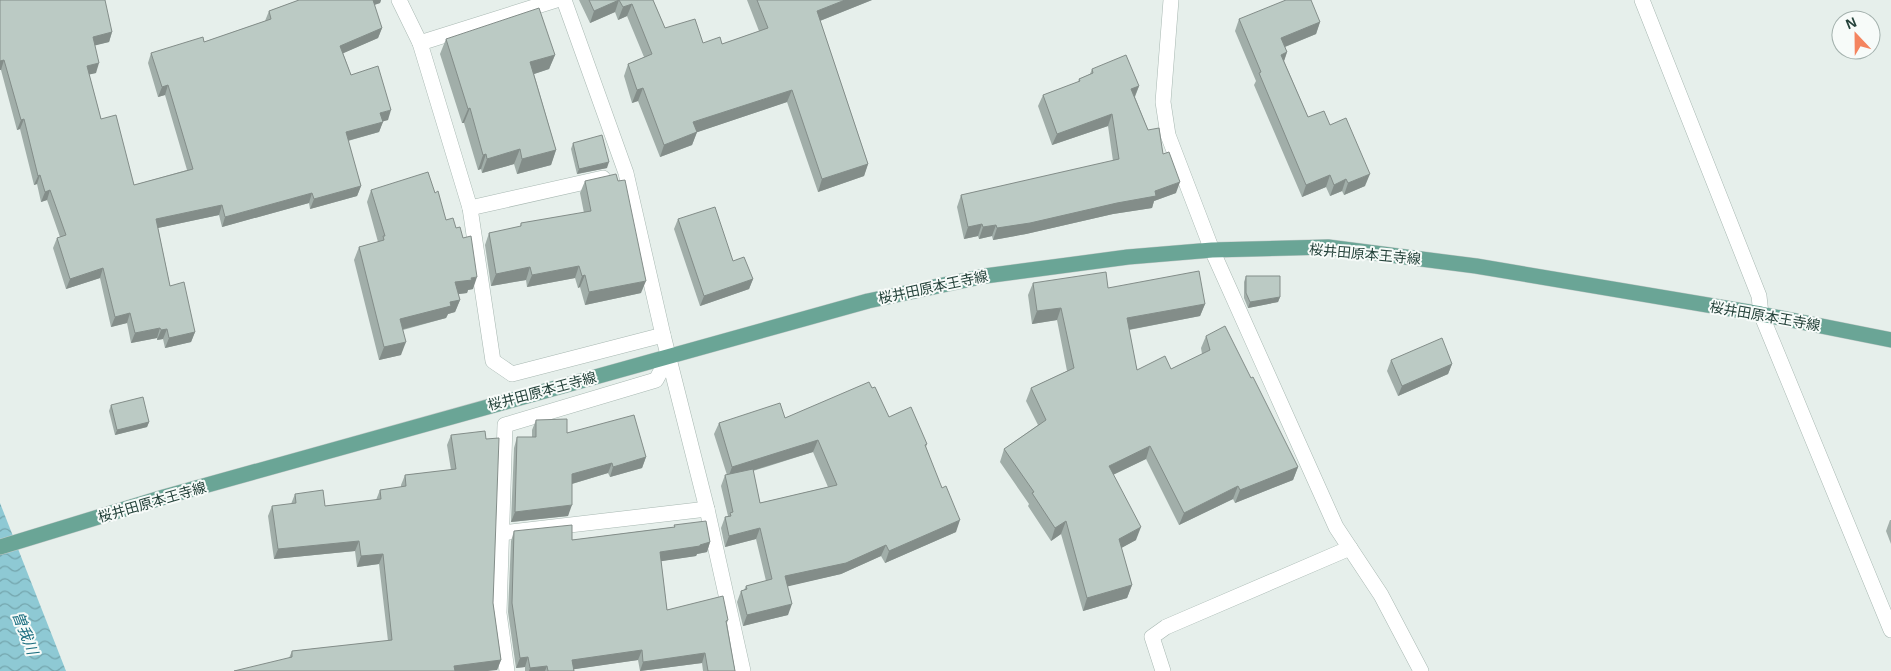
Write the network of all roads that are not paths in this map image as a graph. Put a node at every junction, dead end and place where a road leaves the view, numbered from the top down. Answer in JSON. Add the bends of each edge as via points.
{"nodes":[{"id":1,"x":399,"y":0,"type":"edge"},
{"id":2,"x":556,"y":0,"type":"edge"},
{"id":3,"x":564,"y":0,"type":"edge"},
{"id":4,"x":1171,"y":0,"type":"edge"},
{"id":5,"x":1642,"y":0,"type":"edge"},
{"id":6,"x":420,"y":43,"type":"junction"},
{"id":7,"x":626,"y":173,"type":"junction"},
{"id":8,"x":470,"y":208,"type":"junction"},
{"id":9,"x":1212,"y":250,"type":"junction"},
{"id":10,"x":1761,"y":314,"type":"junction"},
{"id":11,"x":663,"y":335,"type":"junction"},
{"id":12,"x":1891,"y":340,"type":"edge"},
{"id":13,"x":668,"y":358,"type":"junction"},
{"id":14,"x":706,"y":509,"type":"junction"},
{"id":15,"x":501,"y":533,"type":"junction"},
{"id":16,"x":0,"y":547,"type":"edge"},
{"id":17,"x":1350,"y":548,"type":"junction"},
{"id":18,"x":1891,"y":630,"type":"edge"},
{"id":19,"x":508,"y":671,"type":"edge"},
{"id":20,"x":743,"y":671,"type":"edge"},
{"id":21,"x":1163,"y":671,"type":"edge"},
{"id":22,"x":1421,"y":671,"type":"edge"}],
"edges":[{"from":1,"to":6,"type":"street"},
{"from":2,"to":6,"type":"street"},
{"from":3,"to":7,"type":"street"},
{"from":4,"to":9,"type":"street","via":[[1163,102],[1168,135]]},
{"from":5,"to":10,"type":"street","via":[[1759,296]]},
{"from":6,"to":8,"type":"street"},
{"from":7,"to":8,"type":"street"},
{"from":7,"to":11,"type":"street"},
{"from":8,"to":11,"type":"street","via":[[493,360],[512,374]]},
{"from":9,"to":10,"type":"main road","name":"桜井田原本王寺線","via":[[1338,249],[1476,266]]},
{"from":9,"to":13,"type":"main road","name":"桜井田原本王寺線","via":[[1128,257],[985,276],[868,301]]},
{"from":9,"to":17,"type":"street","via":[[1336,527]]},
{"from":10,"to":12,"type":"main road","name":"桜井田原本王寺線"},
{"from":10,"to":18,"type":"street"},
{"from":11,"to":13,"type":"street"},
{"from":13,"to":14,"type":"street"},
{"from":13,"to":15,"type":"street","via":[[656,380],[505,425]]},
{"from":13,"to":16,"type":"main road","name":"桜井田原本王寺線","via":[[515,398]]},
{"from":14,"to":15,"type":"street"},
{"from":14,"to":20,"type":"street"},
{"from":15,"to":19,"type":"street","via":[[499,613]]},
{"from":17,"to":21,"type":"street","via":[[1166,627],[1152,636]]},
{"from":17,"to":22,"type":"street","via":[[1381,595]]}]}
